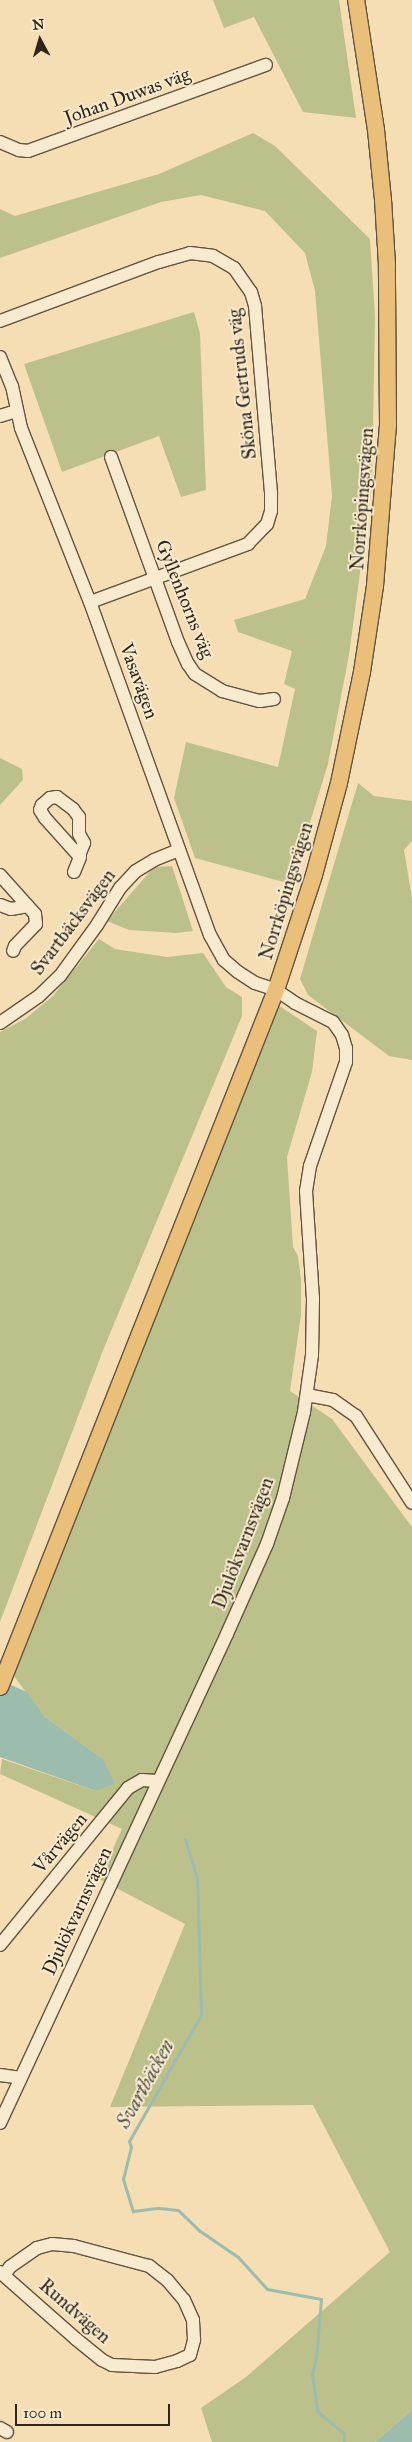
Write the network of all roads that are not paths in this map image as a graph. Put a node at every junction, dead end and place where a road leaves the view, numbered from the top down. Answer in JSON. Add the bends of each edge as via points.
{"nodes":[{"id":1,"x":356,"y":0,"type":"edge"},
{"id":2,"x":266,"y":65,"type":"dead end"},
{"id":3,"x":0,"y":142,"type":"edge"},
{"id":4,"x":0,"y":320,"type":"edge"},
{"id":5,"x":0,"y":357,"type":"edge"},
{"id":6,"x":16,"y":411,"type":"junction"},
{"id":7,"x":0,"y":416,"type":"edge"},
{"id":8,"x":111,"y":457,"type":"dead end"},
{"id":9,"x":156,"y":578,"type":"junction"},
{"id":10,"x":90,"y":602,"type":"junction"},
{"id":11,"x":274,"y":699,"type":"dead end"},
{"id":12,"x":179,"y":850,"type":"junction"},
{"id":13,"x":80,"y":857,"type":"junction"},
{"id":14,"x":74,"y":872,"type":"dead end"},
{"id":15,"x":0,"y":875,"type":"edge"},
{"id":16,"x":0,"y":905,"type":"edge"},
{"id":17,"x":28,"y":906,"type":"junction"},
{"id":18,"x":13,"y":951,"type":"dead end"},
{"id":19,"x":276,"y":990,"type":"junction"},
{"id":20,"x":0,"y":1023,"type":"edge"},
{"id":21,"x":306,"y":1394,"type":"junction"},
{"id":22,"x":412,"y":1503,"type":"edge"},
{"id":23,"x":0,"y":1687,"type":"edge"},
{"id":24,"x":157,"y":1781,"type":"junction"},
{"id":25,"x":0,"y":1945,"type":"edge"},
{"id":26,"x":0,"y":2075,"type":"edge"},
{"id":27,"x":21,"y":2078,"type":"junction"},
{"id":28,"x":0,"y":2123,"type":"edge"},
{"id":29,"x":3,"y":2273,"type":"edge"}],
"edges":[{"from":1,"to":19,"type":"main road","name":"Norrköpingsvägen","via":[[376,130],[387,264],[388,425],[384,500],[362,672],[339,783],[314,875]]},
{"from":2,"to":3,"type":"street","name":"Johan Duwas väg","via":[[28,151]]},
{"from":4,"to":9,"type":"street","name":"Sköna Gertruds väg","via":[[190,253],[213,256],[234,268],[243,278],[255,306],[271,511],[267,524],[248,544]]},
{"from":5,"to":6,"type":"street","name":"Vasavägen","via":[[12,386]]},
{"from":6,"to":7,"type":"street"},
{"from":6,"to":10,"type":"street","name":"Vasavägen"},
{"from":8,"to":9,"type":"street","name":"Gyllenhorns väg"},
{"from":9,"to":10,"type":"street","name":"Sköna Gertruds väg"},
{"from":9,"to":11,"type":"street","name":"Gyllenhorns väg","via":[[178,642],[195,674],[222,691],[260,701]]},
{"from":10,"to":12,"type":"street","name":"Vasavägen"},
{"from":12,"to":19,"type":"street","name":"Vasavägen","via":[[210,935],[224,960],[255,983]]},
{"from":12,"to":20,"type":"street","name":"Svartbäcksvägen","via":[[136,871],[120,888],[60,976],[39,996]]},
{"from":13,"to":13,"type":"street","via":[[84,843],[79,834],[78,817],[57,797],[50,798],[40,810],[44,818]]},
{"from":13,"to":14,"type":"street"},
{"from":15,"to":17,"type":"street"},
{"from":16,"to":17,"type":"street","via":[[11,910]]},
{"from":17,"to":18,"type":"street","via":[[35,914],[36,924]]},
{"from":19,"to":21,"type":"street","name":"Djulökvarnsvägen","via":[[333,1022],[346,1048],[346,1062],[310,1166],[306,1191],[313,1298],[312,1355]]},
{"from":19,"to":23,"type":"main road","name":"Norrköpingsvägen"},
{"from":21,"to":22,"type":"street","via":[[333,1400],[356,1416]]},
{"from":21,"to":24,"type":"street","name":"Djulökvarnsvägen","via":[[294,1460],[267,1544]]},
{"from":24,"to":25,"type":"street","name":"Vårvägen","via":[[142,1780],[128,1788]]},
{"from":24,"to":27,"type":"street","name":"Djulökvarnsvägen"},
{"from":26,"to":27,"type":"street"},
{"from":27,"to":28,"type":"street","name":"Djulökvarnsvägen"},
{"from":29,"to":29,"type":"street","name":"Rundvägen","via":[[76,2339],[112,2365],[155,2367],[190,2355],[194,2340],[193,2320],[184,2300],[167,2280],[149,2266],[82,2248],[52,2244],[37,2248]]}]}
